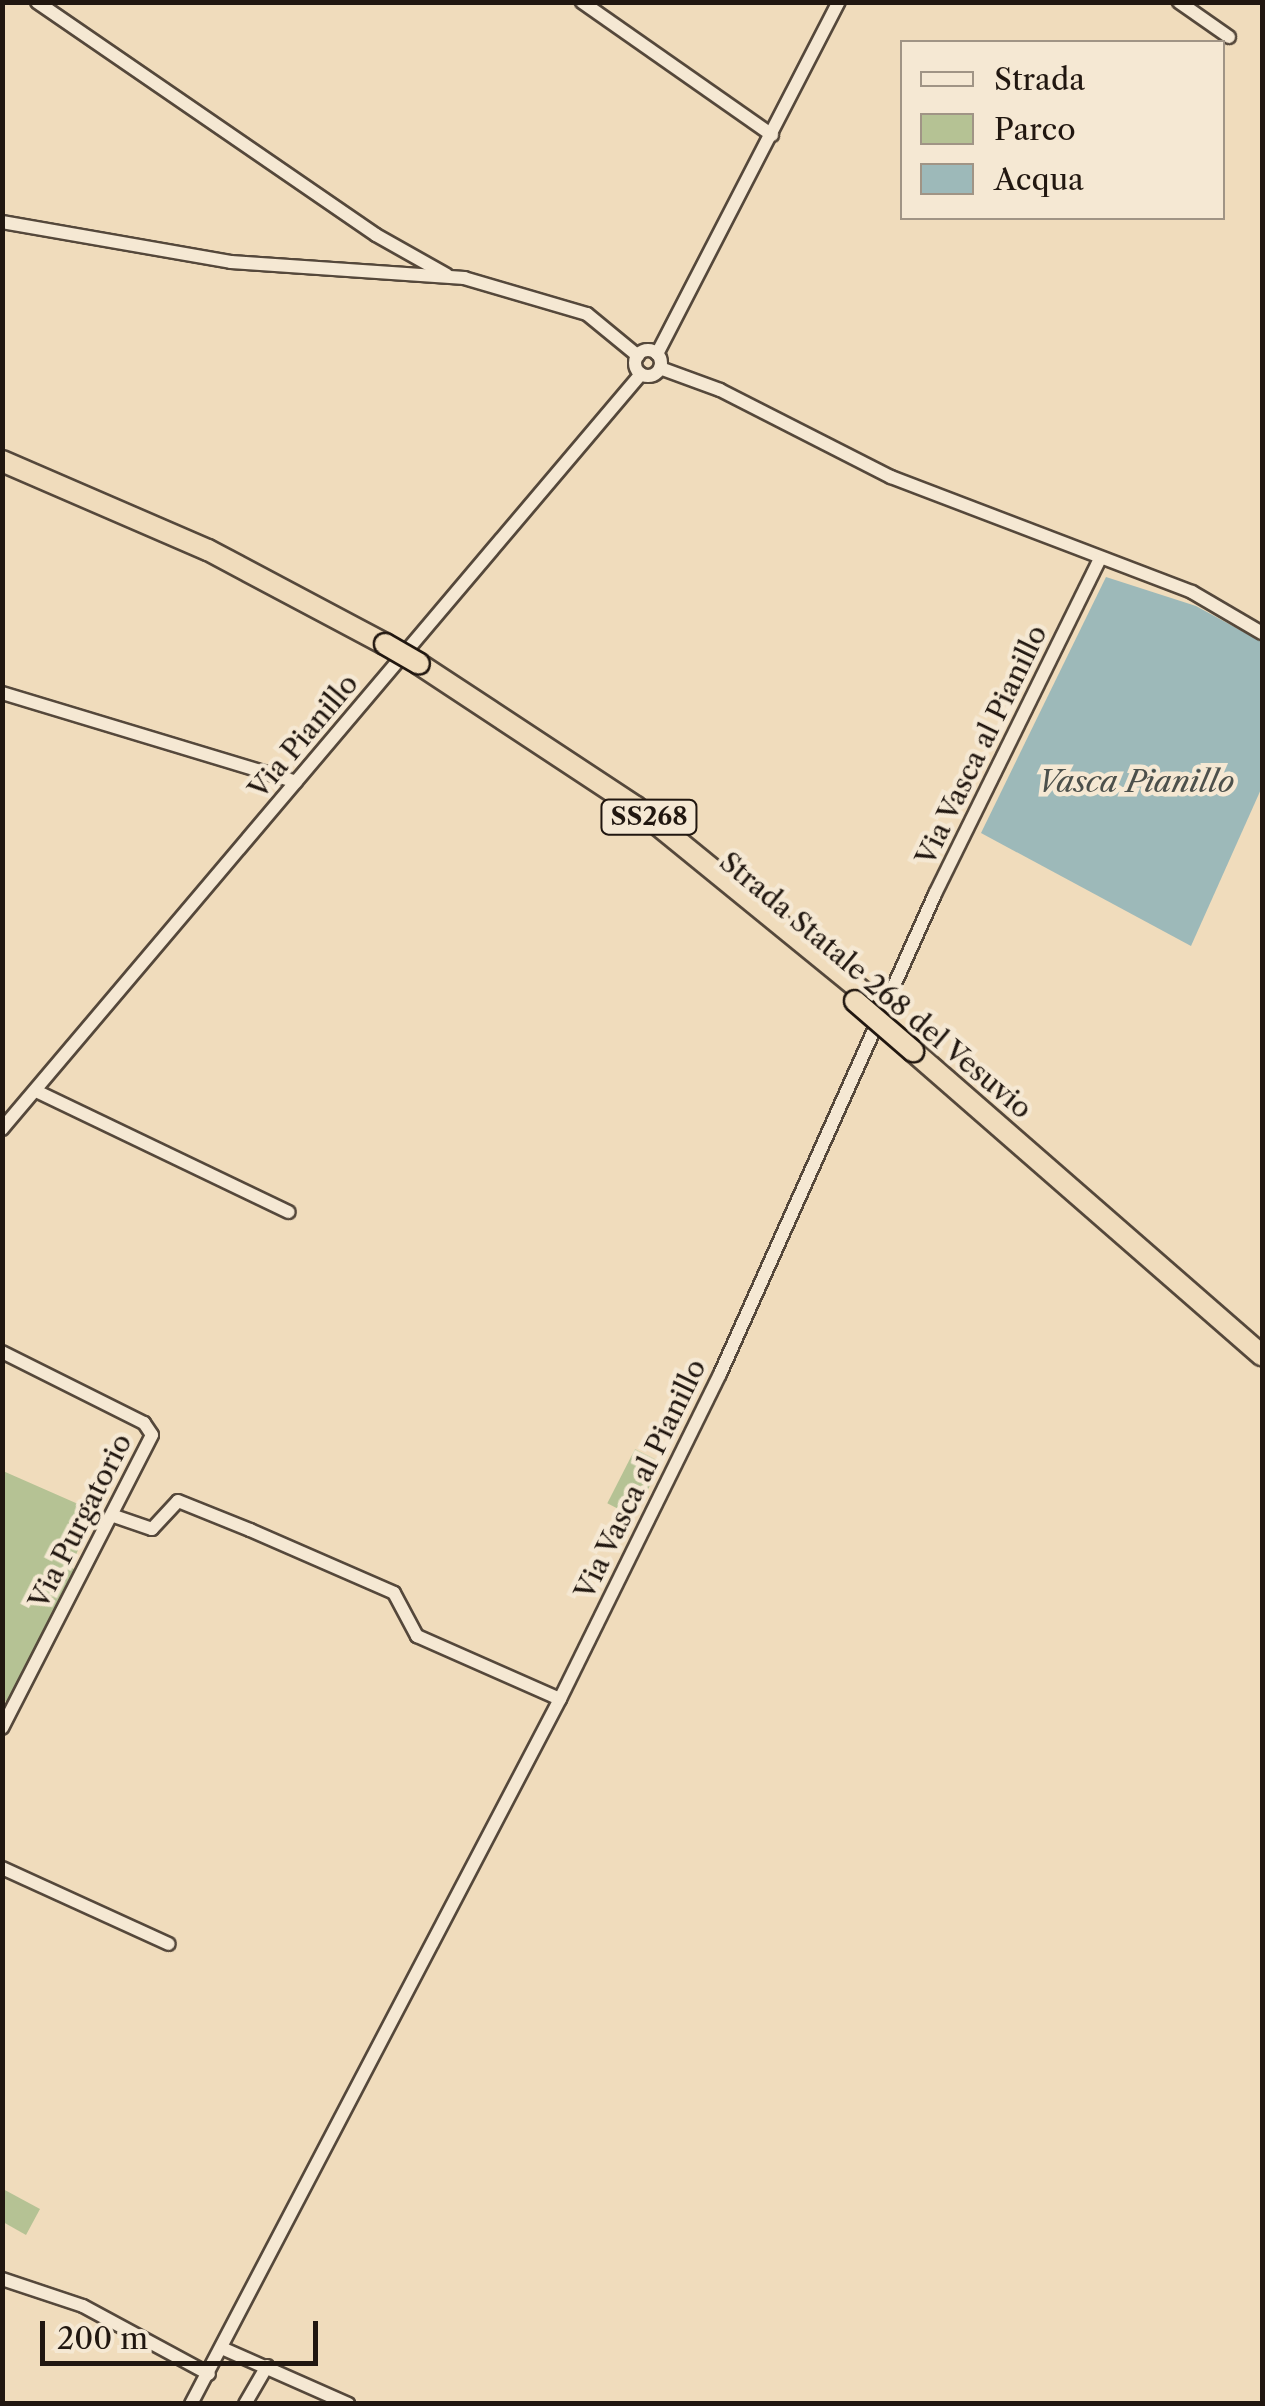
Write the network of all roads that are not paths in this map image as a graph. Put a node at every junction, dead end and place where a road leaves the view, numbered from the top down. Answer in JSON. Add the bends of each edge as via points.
{"nodes":[{"id":1,"x":37,"y":2,"type":"edge"},
{"id":2,"x":582,"y":2,"type":"edge"},
{"id":3,"x":839,"y":2,"type":"edge"},
{"id":4,"x":1179,"y":2,"type":"edge"},
{"id":5,"x":1229,"y":37,"type":"dead end"},
{"id":6,"x":772,"y":135,"type":"junction"},
{"id":7,"x":2,"y":222,"type":"edge"},
{"id":8,"x":449,"y":277,"type":"junction"},
{"id":9,"x":638,"y":356,"type":"junction"},
{"id":10,"x":658,"y":361,"type":"junction"},
{"id":11,"x":641,"y":374,"type":"junction"},
{"id":12,"x":2,"y":461,"type":"edge"},
{"id":13,"x":2,"y":474,"type":"edge"},
{"id":14,"x":1099,"y":560,"type":"junction"},
{"id":15,"x":1262,"y":633,"type":"edge"},
{"id":16,"x":382,"y":649,"type":"junction"},
{"id":17,"x":2,"y":693,"type":"edge"},
{"id":18,"x":296,"y":782,"type":"junction"},
{"id":19,"x":916,"y":1046,"type":"junction"},
{"id":20,"x":36,"y":1091,"type":"junction"},
{"id":21,"x":2,"y":1130,"type":"edge"},
{"id":22,"x":288,"y":1212,"type":"dead end"},
{"id":23,"x":1262,"y":1340,"type":"edge"},
{"id":24,"x":2,"y":1352,"type":"edge"},
{"id":25,"x":1262,"y":1355,"type":"edge"},
{"id":26,"x":114,"y":1516,"type":"junction"},
{"id":27,"x":560,"y":1699,"type":"junction"},
{"id":28,"x":2,"y":1728,"type":"edge"},
{"id":29,"x":2,"y":1868,"type":"edge"},
{"id":30,"x":169,"y":1944,"type":"dead end"},
{"id":31,"x":2,"y":2279,"type":"edge"},
{"id":32,"x":224,"y":2349,"type":"junction"},
{"id":33,"x":267,"y":2366,"type":"junction"},
{"id":34,"x":208,"y":2374,"type":"junction"},
{"id":35,"x":191,"y":2404,"type":"edge"},
{"id":36,"x":245,"y":2404,"type":"edge"},
{"id":37,"x":348,"y":2404,"type":"edge"}],
"edges":[{"from":1,"to":8,"type":"street"},
{"from":2,"to":6,"type":"street"},
{"from":3,"to":6,"type":"street"},
{"from":4,"to":5,"type":"street"},
{"from":6,"to":10,"type":"street"},
{"from":7,"to":8,"type":"street","via":[[231,262]]},
{"from":8,"to":9,"type":"street","via":[[502,286],[586,314]]},
{"from":9,"to":10,"type":"street"},
{"from":9,"to":11,"type":"street"},
{"from":10,"to":11,"type":"street"},
{"from":10,"to":14,"type":"street","via":[[891,477]]},
{"from":11,"to":18,"type":"street","name":"Via Pianillo"},
{"from":12,"to":16,"type":"highway","name":"Strada Statale 268 del Vesuvio","number":"SS268","via":[[208,550]]},
{"from":13,"to":16,"type":"highway","name":"Strada Statale 268 del Vesuvio","number":"SS268","via":[[203,561]]},
{"from":14,"to":15,"type":"street","via":[[1192,592]]},
{"from":14,"to":27,"type":"street","name":"Via Vasca al Pianillo","via":[[936,894],[720,1374]]},
{"from":16,"to":19,"type":"highway","name":"Strada Statale 268 del Vesuvio","number":"SS268","via":[[636,807]]},
{"from":17,"to":18,"type":"street"},
{"from":18,"to":20,"type":"street","name":"Via Pianillo"},
{"from":19,"to":23,"type":"highway","name":"Strada Statale 268 del Vesuvio","number":"SS268"},
{"from":19,"to":25,"type":"highway","name":"Strada Statale 268 del Vesuvio","number":"SS268"},
{"from":20,"to":21,"type":"street","name":"Via Pianillo"},
{"from":20,"to":22,"type":"street"},
{"from":24,"to":26,"type":"street","name":"Via Purgatorio","via":[[149,1429],[150,1446]]},
{"from":26,"to":27,"type":"street","via":[[152,1529],[178,1501],[250,1530],[394,1593],[417,1636]]},
{"from":26,"to":28,"type":"street","name":"Via Purgatorio"},
{"from":27,"to":32,"type":"street","name":"Via Vasca al Pianillo"},
{"from":29,"to":30,"type":"street"},
{"from":31,"to":34,"type":"street","via":[[83,2306]]},
{"from":32,"to":33,"type":"street"},
{"from":32,"to":34,"type":"street","name":"Via Vasca al Pianillo"},
{"from":33,"to":36,"type":"street"},
{"from":33,"to":37,"type":"street"},
{"from":34,"to":35,"type":"street","name":"Via Vasca al Pianillo"}]}
